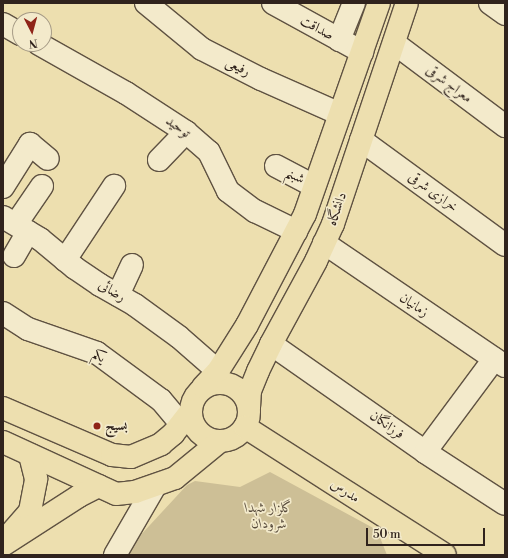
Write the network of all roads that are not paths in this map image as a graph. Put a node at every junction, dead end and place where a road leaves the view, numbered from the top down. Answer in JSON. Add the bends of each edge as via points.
{"nodes":[{"id":1,"x":146,"y":3,"type":"edge"},
{"id":2,"x":273,"y":3,"type":"edge"},
{"id":3,"x":354,"y":3,"type":"edge"},
{"id":4,"x":379,"y":3,"type":"edge"},
{"id":5,"x":407,"y":3,"type":"edge"},
{"id":6,"x":490,"y":3,"type":"edge"},
{"id":7,"x":505,"y":14,"type":"edge"},
{"id":8,"x":3,"y":24,"type":"edge"},
{"id":9,"x":12,"y":29,"type":"edge"},
{"id":10,"x":339,"y":40,"type":"junction"},
{"id":11,"x":394,"y":43,"type":"junction"},
{"id":12,"x":52,"y":51,"type":"edge"},
{"id":13,"x":362,"y":52,"type":"junction"},
{"id":14,"x":340,"y":114,"type":"junction"},
{"id":15,"x":505,"y":126,"type":"edge"},
{"id":16,"x":186,"y":132,"type":"junction"},
{"id":17,"x":361,"y":140,"type":"junction"},
{"id":18,"x":48,"y":159,"type":"dead end"},
{"id":19,"x":159,"y":160,"type":"dead end"},
{"id":20,"x":276,"y":166,"type":"dead end"},
{"id":21,"x":42,"y":186,"type":"dead end"},
{"id":22,"x":114,"y":186,"type":"dead end"},
{"id":23,"x":314,"y":186,"type":"junction"},
{"id":24,"x":3,"y":187,"type":"edge"},
{"id":25,"x":16,"y":224,"type":"edge"},
{"id":26,"x":296,"y":231,"type":"junction"},
{"id":27,"x":324,"y":243,"type":"junction"},
{"id":28,"x":505,"y":245,"type":"edge"},
{"id":29,"x":14,"y":256,"type":"dead end"},
{"id":30,"x":65,"y":260,"type":"junction"},
{"id":31,"x":132,"y":265,"type":"dead end"},
{"id":32,"x":118,"y":295,"type":"junction"},
{"id":33,"x":3,"y":313,"type":"edge"},
{"id":34,"x":271,"y":344,"type":"junction"},
{"id":35,"x":499,"y":362,"type":"edge"},
{"id":36,"x":218,"y":371,"type":"junction"},
{"id":37,"x":204,"y":388,"type":"junction"},
{"id":38,"x":3,"y":408,"type":"edge"},
{"id":39,"x":186,"y":417,"type":"junction"},
{"id":40,"x":247,"y":417,"type":"junction"},
{"id":41,"x":220,"y":441,"type":"junction"},
{"id":42,"x":3,"y":442,"type":"edge"},
{"id":43,"x":426,"y":452,"type":"junction"},
{"id":44,"x":30,"y":455,"type":"junction"},
{"id":45,"x":99,"y":486,"type":"junction"},
{"id":46,"x":154,"y":486,"type":"junction"},
{"id":47,"x":505,"y":504,"type":"edge"},
{"id":48,"x":3,"y":544,"type":"edge"},
{"id":49,"x":115,"y":555,"type":"edge"},
{"id":50,"x":445,"y":555,"type":"edge"}],
"edges":[{"from":1,"to":14,"type":"street","name":"رفیعی","via":[[202,49]]},
{"from":2,"to":10,"type":"street","name":"صداقت"},
{"from":3,"to":10,"type":"street"},
{"from":4,"to":13,"type":"main road","name":"دانشگاه"},
{"from":5,"to":11,"type":"main road","name":"دانشگاه"},
{"from":6,"to":7,"type":"street"},
{"from":8,"to":9,"type":"street"},
{"from":10,"to":13,"type":"street","name":"صداقت"},
{"from":11,"to":15,"type":"street","name":"معراج شرقی"},
{"from":11,"to":17,"type":"main road","name":"دانشگاه"},
{"from":12,"to":16,"type":"street","name":"توحید","via":[[126,93]]},
{"from":13,"to":14,"type":"main road","name":"دانشگاه"},
{"from":14,"to":23,"type":"main road","name":"دانشگاه"},
{"from":16,"to":19,"type":"street"},
{"from":16,"to":26,"type":"street","name":"توحید","via":[[208,152],[228,191],[255,211]]},
{"from":17,"to":27,"type":"main road","name":"دانشگاه"},
{"from":17,"to":28,"type":"street","name":"خرازی شرقی"},
{"from":18,"to":24,"type":"street","via":[[30,144]]},
{"from":20,"to":23,"type":"street","name":"شبنم"},
{"from":21,"to":25,"type":"street"},
{"from":22,"to":30,"type":"street"},
{"from":23,"to":26,"type":"main road","name":"دانشگاه","via":[[305,214]]},
{"from":25,"to":29,"type":"street"},
{"from":25,"to":30,"type":"street","name":"رضائی","via":[[40,239]]},
{"from":26,"to":36,"type":"main road","name":"دانشگاه","via":[[247,325]]},
{"from":27,"to":34,"type":"main road","name":"دانشگاه"},
{"from":27,"to":35,"type":"street","name":"زمانیان"},
{"from":30,"to":32,"type":"street","name":"رضائی"},
{"from":31,"to":32,"type":"street"},
{"from":32,"to":36,"type":"street","name":"رضائی","via":[[179,337]]},
{"from":33,"to":39,"type":"street","name":"یکم","via":[[28,329],[97,353]]},
{"from":34,"to":40,"type":"main road","name":"دانشگاه","via":[[250,391]]},
{"from":34,"to":43,"type":"street","name":"فرزانگان"},
{"from":35,"to":43,"type":"street"},
{"from":36,"to":37,"type":"main road","name":"دانشگاه"},
{"from":37,"to":39,"type":"main road","via":[[197,394]]},
{"from":37,"to":40,"type":"main road","via":[[221,382],[231,384],[243,394]]},
{"from":38,"to":39,"type":"main road","via":[[112,455],[131,457],[161,444]]},
{"from":39,"to":41,"type":"main road","via":[[210,440]]},
{"from":40,"to":41,"type":"main road","via":[[239,434]]},
{"from":40,"to":50,"type":"main road","name":"مدرس"},
{"from":41,"to":46,"type":"main road","via":[[175,478]]},
{"from":42,"to":44,"type":"main road"},
{"from":43,"to":47,"type":"street","name":"فرزانگان"},
{"from":44,"to":45,"type":"main road"},
{"from":44,"to":48,"type":"main road","via":[[36,479],[30,511]]},
{"from":45,"to":46,"type":"main road","via":[[116,494]]},
{"from":45,"to":48,"type":"main road"},
{"from":46,"to":49,"type":"street"}]}
